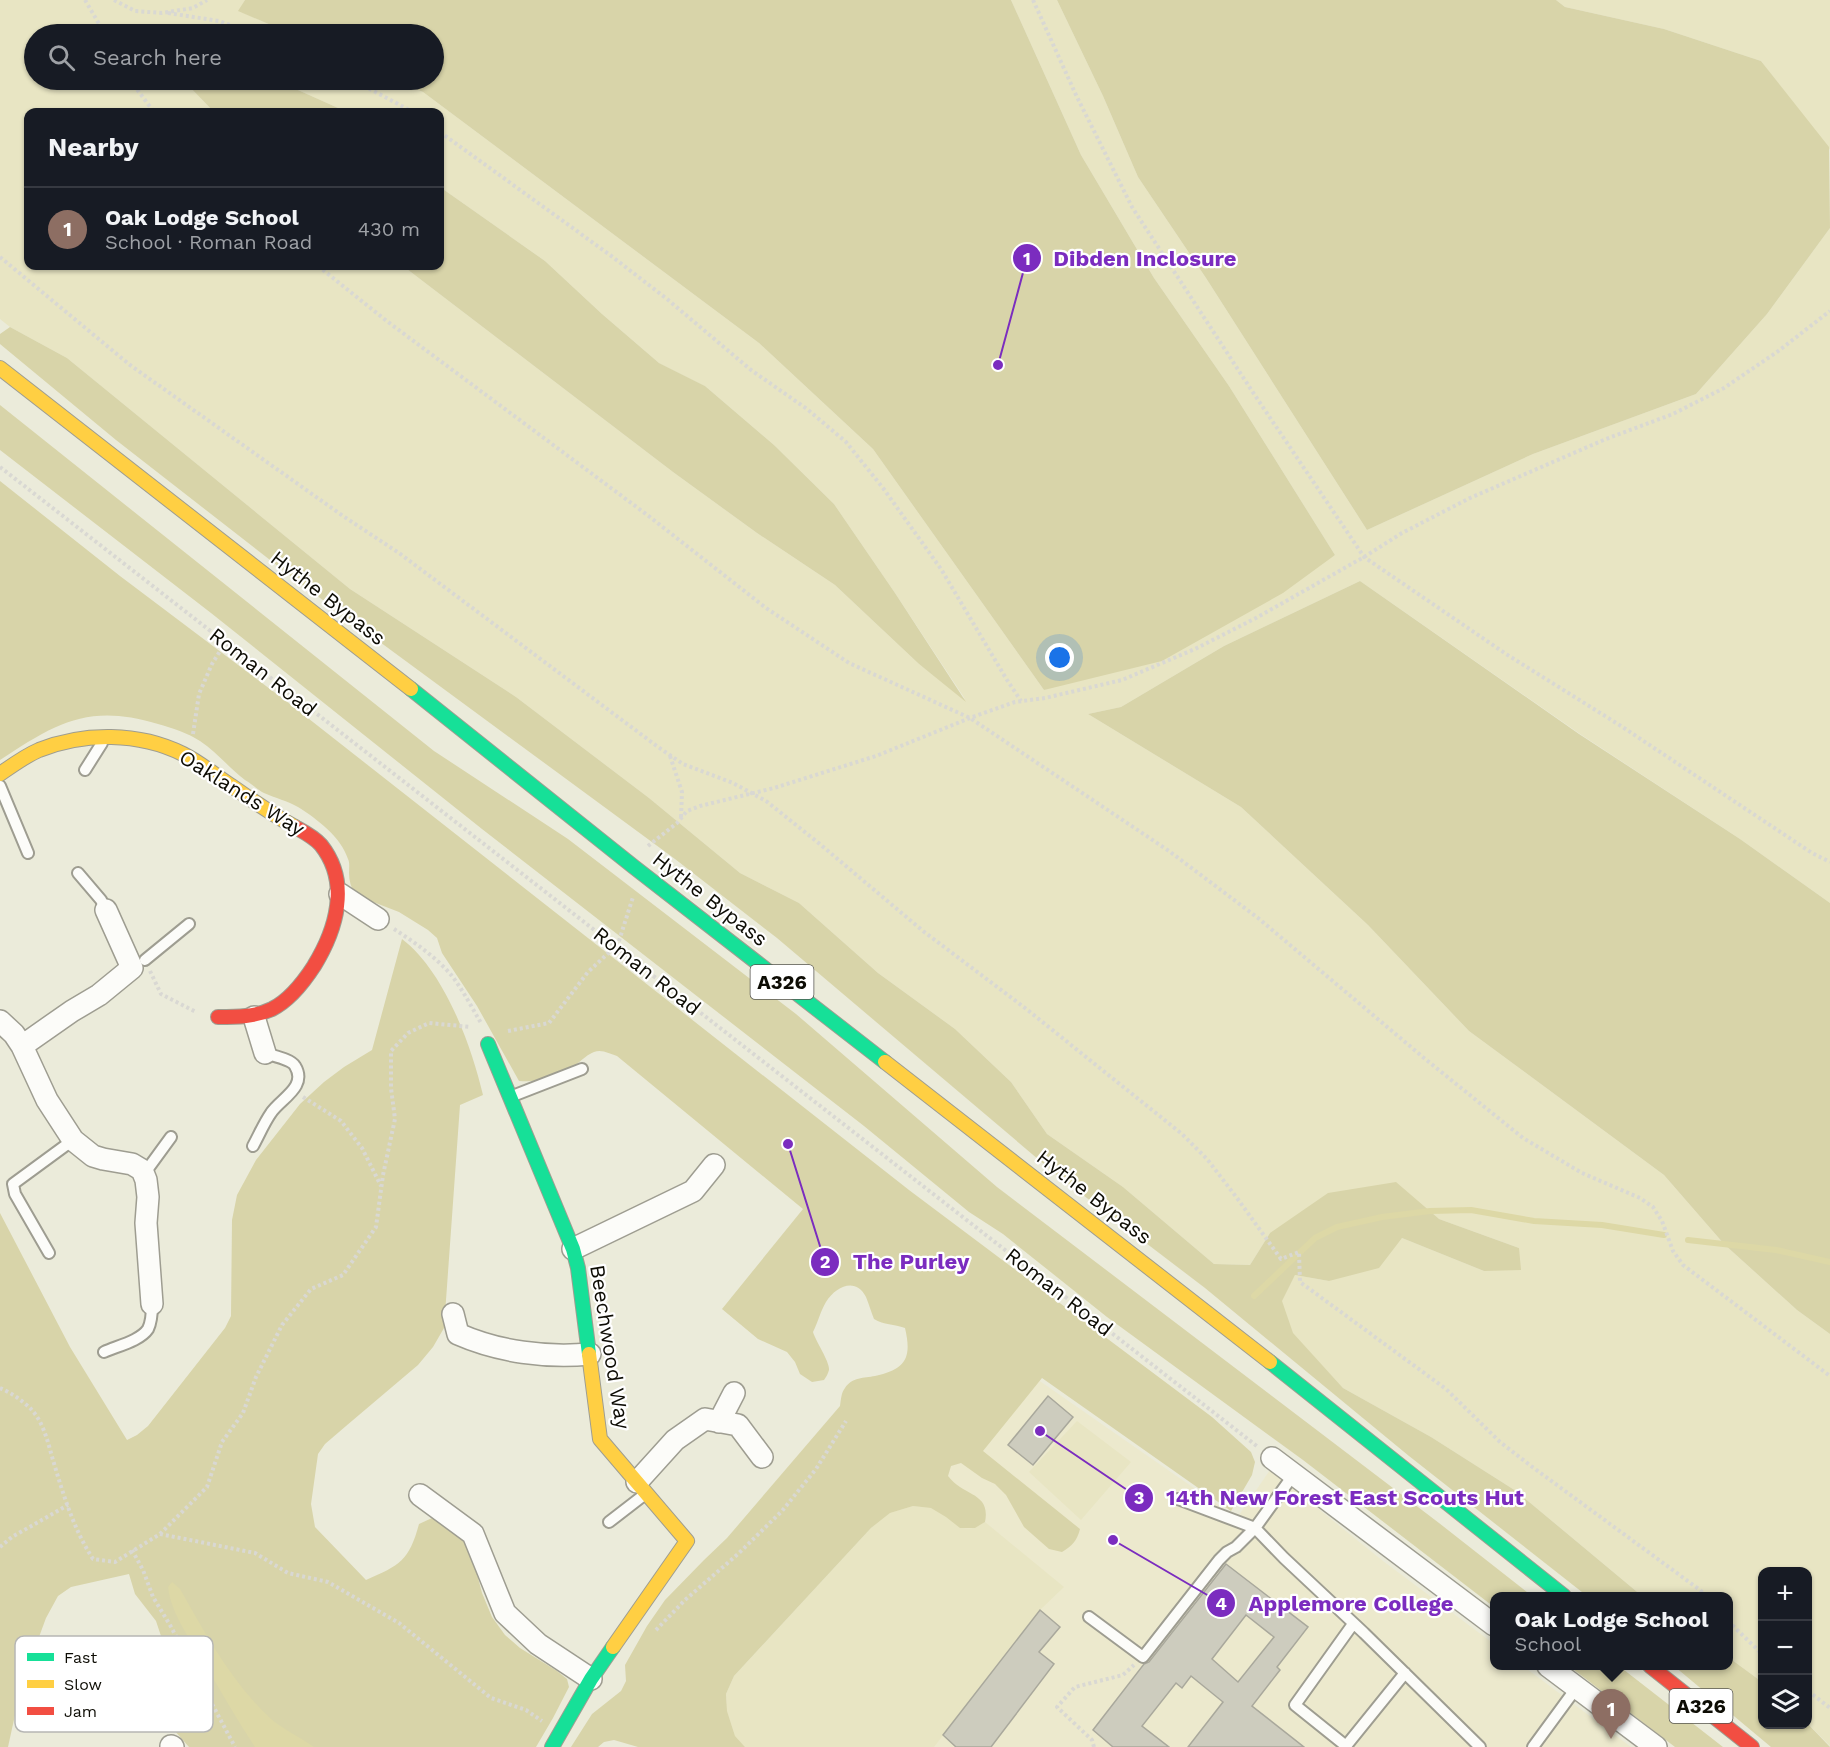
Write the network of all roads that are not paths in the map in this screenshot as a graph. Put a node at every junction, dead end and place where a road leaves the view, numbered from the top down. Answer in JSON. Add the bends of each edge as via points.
{"nodes":[{"id":1,"x":0,"y":368,"type":"edge"},
{"id":2,"x":106,"y":737,"type":"junction"},
{"id":3,"x":85,"y":770,"type":"dead end"},
{"id":4,"x":0,"y":774,"type":"edge"},
{"id":5,"x":0,"y":786,"type":"edge"},
{"id":6,"x":28,"y":853,"type":"dead end"},
{"id":7,"x":78,"y":873,"type":"dead end"},
{"id":8,"x":340,"y":894,"type":"junction"},
{"id":9,"x":106,"y":910,"type":"joint"},
{"id":10,"x":378,"y":919,"type":"road end"},
{"id":11,"x":189,"y":924,"type":"dead end"},
{"id":12,"x":139,"y":964,"type":"junction"},
{"id":13,"x":218,"y":1017,"type":"road end"},
{"id":14,"x":254,"y":1017,"type":"junction"},
{"id":15,"x":0,"y":1021,"type":"edge"},
{"id":16,"x":488,"y":1044,"type":"dead end"},
{"id":17,"x":22,"y":1046,"type":"junction"},
{"id":18,"x":265,"y":1053,"type":"joint"},
{"id":19,"x":582,"y":1069,"type":"dead end"},
{"id":20,"x":510,"y":1097,"type":"junction"},
{"id":21,"x":171,"y":1137,"type":"dead end"},
{"id":22,"x":73,"y":1140,"type":"junction"},
{"id":23,"x":253,"y":1146,"type":"dead end"},
{"id":24,"x":714,"y":1165,"type":"dead end"},
{"id":25,"x":144,"y":1174,"type":"junction"},
{"id":26,"x":573,"y":1249,"type":"junction"},
{"id":27,"x":49,"y":1253,"type":"dead end"},
{"id":28,"x":152,"y":1304,"type":"joint"},
{"id":29,"x":453,"y":1314,"type":"dead end"},
{"id":30,"x":104,"y":1352,"type":"dead end"},
{"id":31,"x":590,"y":1354,"type":"junction"},
{"id":32,"x":734,"y":1393,"type":"dead end"},
{"id":33,"x":719,"y":1422,"type":"junction"},
{"id":34,"x":762,"y":1456,"type":"dead end"},
{"id":35,"x":1272,"y":1458,"type":"road end"},
{"id":36,"x":1294,"y":1474,"type":"junction"},
{"id":37,"x":642,"y":1488,"type":"junction"},
{"id":38,"x":420,"y":1495,"type":"dead end"},
{"id":39,"x":1178,"y":1499,"type":"dead end"},
{"id":40,"x":609,"y":1522,"type":"dead end"},
{"id":41,"x":1255,"y":1528,"type":"junction"},
{"id":42,"x":1559,"y":1592,"type":"edge"},
{"id":43,"x":1089,"y":1617,"type":"dead end"},
{"id":44,"x":1490,"y":1622,"type":"edge"},
{"id":45,"x":1353,"y":1624,"type":"junction"},
{"id":46,"x":1555,"y":1670,"type":"edge"},
{"id":47,"x":1656,"y":1670,"type":"edge"},
{"id":48,"x":1405,"y":1673,"type":"junction"},
{"id":49,"x":591,"y":1679,"type":"junction"},
{"id":50,"x":1577,"y":1687,"type":"junction"},
{"id":51,"x":552,"y":1747,"type":"edge"},
{"id":52,"x":1480,"y":1747,"type":"edge"},
{"id":53,"x":1533,"y":1747,"type":"edge"},
{"id":54,"x":1656,"y":1747,"type":"edge"},
{"id":55,"x":1752,"y":1747,"type":"edge"}],
"edges":[{"from":1,"to":42,"type":"main road","name":"Hythe Bypass","number":"A326","via":[[1277,1366]]},
{"from":2,"to":3,"type":"lane"},
{"from":2,"to":4,"type":"main road","name":"Oaklands Way","via":[[47,747]]},
{"from":2,"to":8,"type":"main road","name":"Oaklands Way","via":[[128,737],[172,749],[208,768],[246,797],[309,835],[330,861]]},
{"from":5,"to":6,"type":"lane"},
{"from":7,"to":9,"type":"lane"},
{"from":8,"to":10,"type":"street"},
{"from":8,"to":14,"type":"main road","via":[[328,939],[304,981],[274,1008]]},
{"from":9,"to":12,"type":"street"},
{"from":11,"to":12,"type":"lane"},
{"from":12,"to":17,"type":"street"},
{"from":13,"to":14,"type":"main road"},
{"from":14,"to":18,"type":"street"},
{"from":15,"to":17,"type":"street"},
{"from":16,"to":20,"type":"main road","name":"Beechwood Way"},
{"from":17,"to":22,"type":"street","via":[[47,1100]]},
{"from":18,"to":23,"type":"lane","via":[[291,1063],[298,1075],[294,1090],[272,1112]]},
{"from":19,"to":20,"type":"lane"},
{"from":20,"to":26,"type":"main road","name":"Beechwood Way"},
{"from":21,"to":25,"type":"lane"},
{"from":22,"to":25,"type":"street","via":[[93,1156],[132,1164]]},
{"from":22,"to":27,"type":"lane","via":[[13,1184]]},
{"from":24,"to":26,"type":"street","via":[[693,1191]]},
{"from":25,"to":28,"type":"street"},
{"from":26,"to":31,"type":"main road","name":"Beechwood Way"},
{"from":28,"to":30,"type":"lane","via":[[147,1330]]},
{"from":29,"to":31,"type":"street","via":[[458,1334],[478,1343],[564,1356]]},
{"from":31,"to":37,"type":"main road","name":"Beechwood Way","via":[[600,1439]]},
{"from":32,"to":33,"type":"street"},
{"from":33,"to":34,"type":"street","via":[[738,1425]]},
{"from":33,"to":37,"type":"street","via":[[705,1419],[675,1440]]},
{"from":35,"to":36,"type":"street"},
{"from":36,"to":41,"type":"lane"},
{"from":36,"to":44,"type":"street"},
{"from":37,"to":40,"type":"lane"},
{"from":37,"to":49,"type":"main road","name":"Beechwood Way","via":[[687,1541]]},
{"from":38,"to":49,"type":"street","via":[[473,1534],[505,1613],[538,1644]]},
{"from":39,"to":41,"type":"lane"},
{"from":41,"to":43,"type":"lane","via":[[1219,1560],[1143,1657]]},
{"from":41,"to":45,"type":"lane"},
{"from":45,"to":48,"type":"lane"},
{"from":45,"to":48,"type":"lane","via":[[1295,1705],[1346,1746]]},
{"from":46,"to":50,"type":"street"},
{"from":47,"to":55,"type":"main road","number":"A326"},
{"from":48,"to":52,"type":"lane"},
{"from":49,"to":51,"type":"main road","name":"Beechwood Way"},
{"from":50,"to":53,"type":"lane"},
{"from":50,"to":54,"type":"street"}]}
